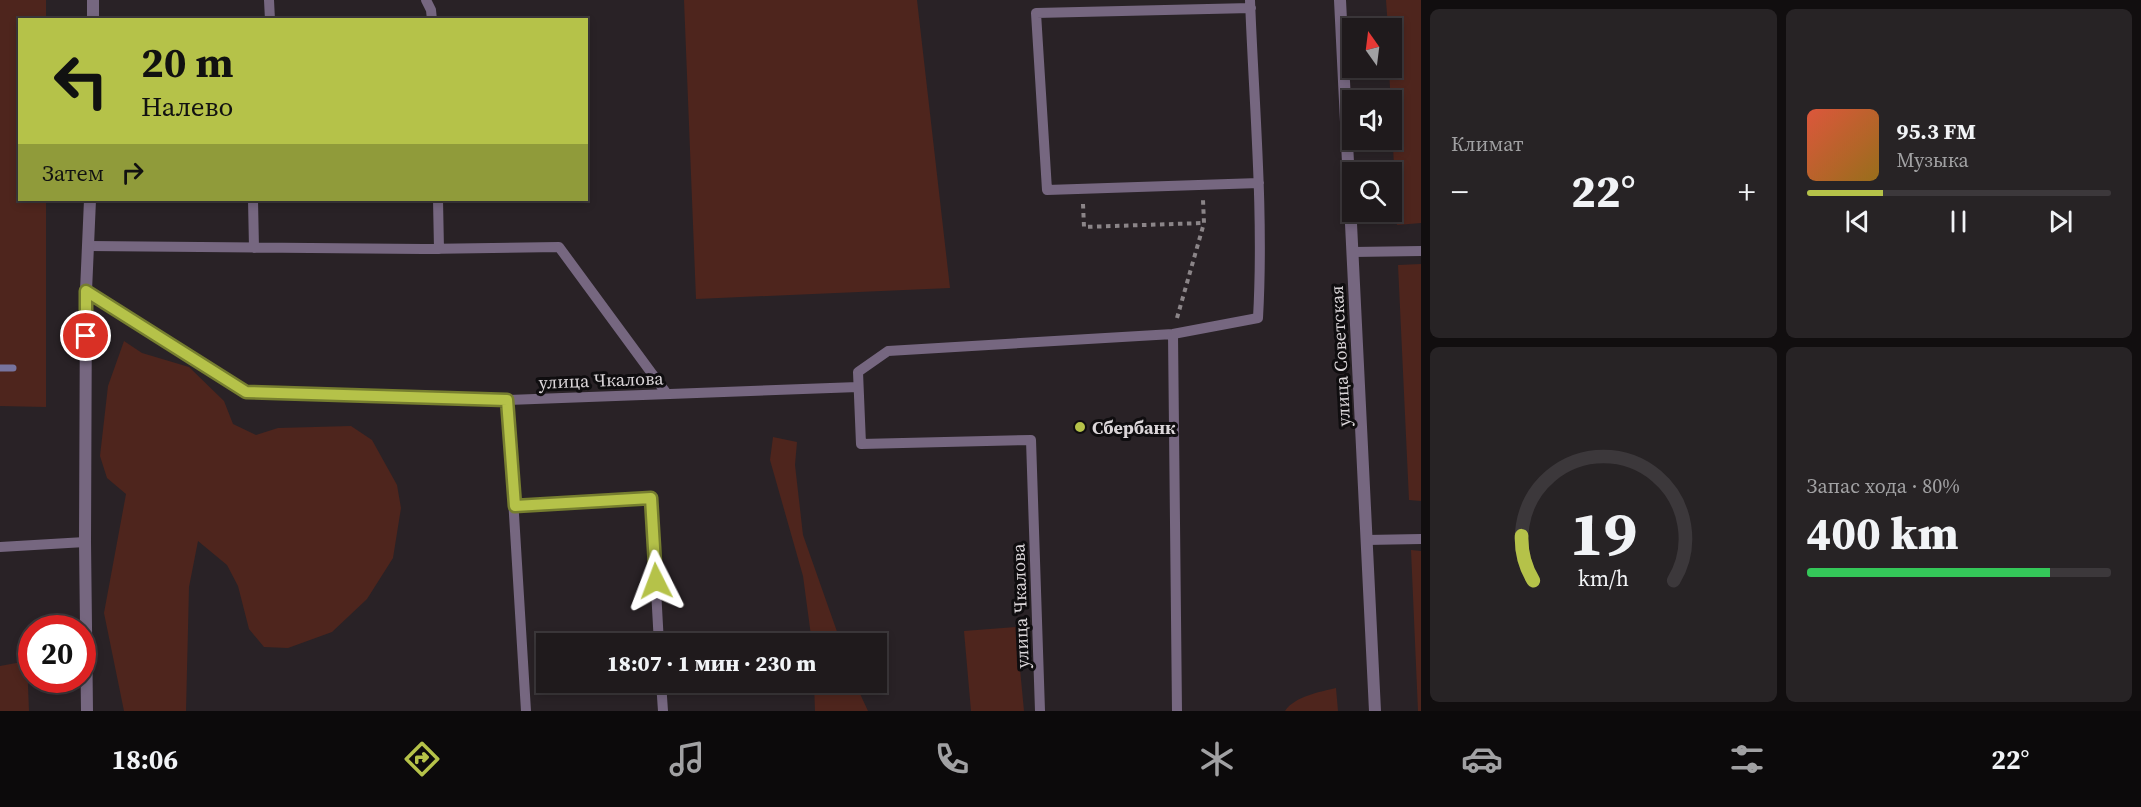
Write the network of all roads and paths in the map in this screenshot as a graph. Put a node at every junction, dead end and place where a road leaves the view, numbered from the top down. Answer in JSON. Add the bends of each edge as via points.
{"nodes":[{"id":1,"x":93,"y":0,"type":"edge"},
{"id":2,"x":269,"y":0,"type":"edge"},
{"id":3,"x":426,"y":0,"type":"edge"},
{"id":4,"x":1341,"y":0,"type":"edge"},
{"id":5,"x":1251,"y":4,"type":"edge"},
{"id":6,"x":93,"y":18,"type":"edge"},
{"id":7,"x":270,"y":18,"type":"edge"},
{"id":8,"x":432,"y":18,"type":"edge"},
{"id":9,"x":1259,"y":183,"type":"junction"},
{"id":10,"x":1203,"y":184,"type":"junction"},
{"id":11,"x":1083,"y":189,"type":"junction"},
{"id":12,"x":90,"y":201,"type":"edge"},
{"id":13,"x":253,"y":201,"type":"edge"},
{"id":14,"x":438,"y":201,"type":"edge"},
{"id":15,"x":1204,"y":223,"type":"junction"},
{"id":16,"x":89,"y":246,"type":"junction"},
{"id":17,"x":254,"y":248,"type":"junction"},
{"id":18,"x":439,"y":249,"type":"junction"},
{"id":19,"x":1421,"y":251,"type":"edge"},
{"id":20,"x":1353,"y":252,"type":"junction"},
{"id":21,"x":86,"y":291,"type":"junction"},
{"id":22,"x":1173,"y":334,"type":"junction"},
{"id":23,"x":858,"y":387,"type":"junction"},
{"id":24,"x":666,"y":394,"type":"junction"},
{"id":25,"x":507,"y":400,"type":"junction"},
{"id":26,"x":515,"y":506,"type":"junction"},
{"id":27,"x":1421,"y":539,"type":"edge"},
{"id":28,"x":1366,"y":540,"type":"junction"},
{"id":29,"x":85,"y":542,"type":"junction"},
{"id":30,"x":0,"y":547,"type":"edge"},
{"id":31,"x":658,"y":633,"type":"edge"},
{"id":32,"x":662,"y":693,"type":"edge"},
{"id":33,"x":87,"y":711,"type":"edge"},
{"id":34,"x":526,"y":711,"type":"edge"},
{"id":35,"x":663,"y":711,"type":"edge"},
{"id":36,"x":1040,"y":711,"type":"edge"},
{"id":37,"x":1177,"y":711,"type":"edge"},
{"id":38,"x":1375,"y":711,"type":"edge"}],
"edges":[{"from":1,"to":6,"type":"street"},
{"from":2,"to":7,"type":"lane"},
{"from":3,"to":8,"type":"lane"},
{"from":4,"to":20,"type":"street","name":"улица Советская"},
{"from":5,"to":9,"type":"lane"},
{"from":5,"to":11,"type":"lane","via":[[1036,13],[1047,190]]},
{"from":9,"to":10,"type":"lane"},
{"from":9,"to":22,"type":"lane","via":[[1258,318]]},
{"from":10,"to":11,"type":"lane"},
{"from":10,"to":15,"type":"path"},
{"from":11,"to":15,"type":"path","via":[[1084,227]]},
{"from":12,"to":16,"type":"street"},
{"from":13,"to":17,"type":"lane"},
{"from":14,"to":18,"type":"lane"},
{"from":15,"to":22,"type":"path"},
{"from":16,"to":17,"type":"lane"},
{"from":16,"to":21,"type":"street"},
{"from":17,"to":18,"type":"lane"},
{"from":18,"to":24,"type":"lane","via":[[559,247]]},
{"from":19,"to":20,"type":"lane"},
{"from":20,"to":28,"type":"street","name":"улица Советская"},
{"from":21,"to":25,"type":"lane","name":"улица Чкалова","via":[[246,392]]},
{"from":21,"to":29,"type":"street"},
{"from":22,"to":23,"type":"lane","via":[[888,351],[858,372]]},
{"from":22,"to":37,"type":"lane"},
{"from":23,"to":24,"type":"lane","name":"улица Чкалова"},
{"from":23,"to":36,"type":"lane","name":"улица Чкалова","via":[[861,444],[1031,440]]},
{"from":24,"to":25,"type":"lane","name":"улица Чкалова"},
{"from":25,"to":26,"type":"lane"},
{"from":26,"to":31,"type":"lane","via":[[651,498]]},
{"from":26,"to":34,"type":"lane"},
{"from":27,"to":28,"type":"lane"},
{"from":28,"to":38,"type":"street","name":"улица Советская"},
{"from":29,"to":30,"type":"lane"},
{"from":29,"to":33,"type":"street"},
{"from":32,"to":35,"type":"lane"}]}
